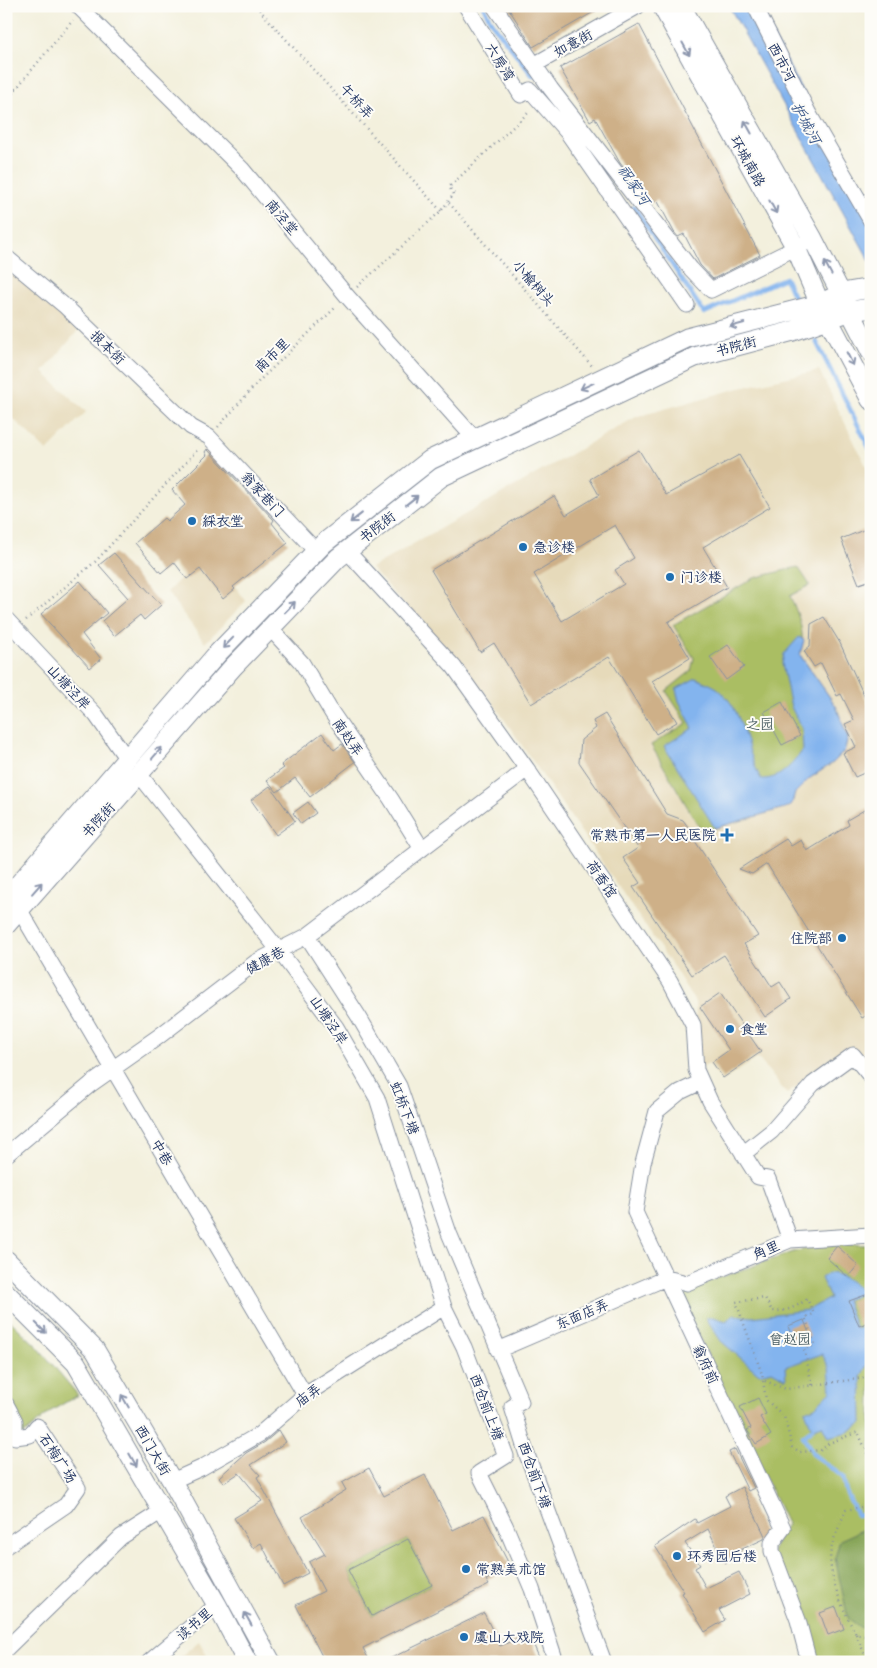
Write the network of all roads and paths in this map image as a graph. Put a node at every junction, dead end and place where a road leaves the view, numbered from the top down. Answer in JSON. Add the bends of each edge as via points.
{"nodes":[{"id":1,"x":256,"y":6,"type":"edge"},
{"id":2,"x":466,"y":6,"type":"edge"},
{"id":3,"x":494,"y":6,"type":"edge"},
{"id":4,"x":638,"y":6,"type":"edge"},
{"id":5,"x":662,"y":6,"type":"edge"},
{"id":6,"x":681,"y":6,"type":"edge"},
{"id":7,"x":755,"y":6,"type":"edge"},
{"id":8,"x":80,"y":8,"type":"edge"},
{"id":9,"x":534,"y":64,"type":"junction"},
{"id":10,"x":551,"y":89,"type":"junction"},
{"id":11,"x":6,"y":101,"type":"edge"},
{"id":12,"x":540,"y":102,"type":"junction"},
{"id":13,"x":449,"y":202,"type":"junction"},
{"id":14,"x":442,"y":211,"type":"junction"},
{"id":15,"x":871,"y":221,"type":"edge"},
{"id":16,"x":813,"y":239,"type":"junction"},
{"id":17,"x":796,"y":248,"type":"junction"},
{"id":18,"x":6,"y":257,"type":"edge"},
{"id":19,"x":871,"y":288,"type":"edge"},
{"id":20,"x":842,"y":293,"type":"junction"},
{"id":21,"x":348,"y":296,"type":"junction"},
{"id":22,"x":687,"y":305,"type":"dead end"},
{"id":23,"x":871,"y":308,"type":"edge"},
{"id":24,"x":824,"y":311,"type":"junction"},
{"id":25,"x":851,"y":311,"type":"junction"},
{"id":26,"x":871,"y":352,"type":"edge"},
{"id":27,"x":603,"y":378,"type":"junction"},
{"id":28,"x":871,"y":400,"type":"edge"},
{"id":29,"x":209,"y":437,"type":"junction"},
{"id":30,"x":475,"y":439,"type":"junction"},
{"id":31,"x":316,"y":551,"type":"junction"},
{"id":32,"x":347,"y":551,"type":"junction"},
{"id":33,"x":11,"y":624,"type":"edge"},
{"id":34,"x":270,"y":628,"type":"junction"},
{"id":35,"x":127,"y":759,"type":"junction"},
{"id":36,"x":527,"y":769,"type":"junction"},
{"id":37,"x":140,"y":774,"type":"junction"},
{"id":38,"x":422,"y":849,"type":"junction"},
{"id":39,"x":12,"y":894,"type":"edge"},
{"id":40,"x":6,"y":925,"type":"edge"},
{"id":41,"x":307,"y":936,"type":"junction"},
{"id":42,"x":280,"y":952,"type":"junction"},
{"id":43,"x":113,"y":1069,"type":"junction"},
{"id":44,"x":871,"y":1078,"type":"edge"},
{"id":45,"x":701,"y":1082,"type":"junction"},
{"id":46,"x":743,"y":1154,"type":"junction"},
{"id":47,"x":6,"y":1155,"type":"edge"},
{"id":48,"x":871,"y":1235,"type":"edge"},
{"id":49,"x":790,"y":1240,"type":"junction"},
{"id":50,"x":6,"y":1260,"type":"edge"},
{"id":51,"x":666,"y":1278,"type":"junction"},
{"id":52,"x":6,"y":1294,"type":"edge"},
{"id":53,"x":474,"y":1295,"type":"joint"},
{"id":54,"x":444,"y":1307,"type":"junction"},
{"id":55,"x":498,"y":1350,"type":"junction"},
{"id":56,"x":871,"y":1377,"type":"edge"},
{"id":57,"x":764,"y":1380,"type":"junction"},
{"id":58,"x":812,"y":1385,"type":"junction"},
{"id":59,"x":305,"y":1395,"type":"junction"},
{"id":60,"x":6,"y":1404,"type":"edge"},
{"id":61,"x":526,"y":1452,"type":"junction"},
{"id":62,"x":506,"y":1456,"type":"junction"},
{"id":63,"x":871,"y":1462,"type":"edge"},
{"id":64,"x":172,"y":1481,"type":"junction"},
{"id":65,"x":871,"y":1505,"type":"edge"},
{"id":66,"x":162,"y":1511,"type":"junction"},
{"id":67,"x":6,"y":1546,"type":"edge"},
{"id":68,"x":217,"y":1605,"type":"junction"},
{"id":69,"x":856,"y":1634,"type":"junction"},
{"id":70,"x":871,"y":1637,"type":"edge"},
{"id":71,"x":6,"y":1649,"type":"edge"},
{"id":72,"x":149,"y":1662,"type":"edge"},
{"id":73,"x":246,"y":1662,"type":"edge"},
{"id":74,"x":271,"y":1662,"type":"edge"},
{"id":75,"x":556,"y":1662,"type":"edge"},
{"id":76,"x":604,"y":1662,"type":"edge"},
{"id":77,"x":809,"y":1662,"type":"edge"},
{"id":78,"x":868,"y":1662,"type":"edge"}],
"edges":[{"from":1,"to":14,"type":"path","name":"午桥弄"},
{"from":2,"to":12,"type":"street","name":"六房湾","via":[[521,95],[530,90]]},
{"from":3,"to":9,"type":"street"},
{"from":4,"to":9,"type":"street","name":"如意街"},
{"from":5,"to":17,"type":"main road","name":"环城南路","one_way":true},
{"from":16,"to":6,"type":"main road","name":"环城南路","one_way":true},
{"from":7,"to":15,"type":"street","name":"西市河","via":[[809,114]]},
{"from":8,"to":11,"type":"path"},
{"from":8,"to":21,"type":"street","name":"南泾堂","via":[[242,169]]},
{"from":9,"to":10,"type":"street"},
{"from":10,"to":12,"type":"street"},
{"from":10,"to":17,"type":"street","via":[[691,269],[711,290]]},
{"from":12,"to":13,"type":"path","name":"南市里","via":[[449,187],[454,194]]},
{"from":12,"to":22,"type":"street","via":[[567,132]]},
{"from":13,"to":14,"type":"path","name":"南市里"},
{"from":13,"to":27,"type":"path","name":"小榆树头"},
{"from":14,"to":21,"type":"path","name":"南市里"},
{"from":16,"to":17,"type":"street"},
{"from":20,"to":16,"type":"main road","name":"环城南路","one_way":true},
{"from":17,"to":24,"type":"main road","name":"环城南路"},
{"from":18,"to":29,"type":"street","name":"报本街","via":[[66,307],[191,427]]},
{"from":19,"to":20,"type":"main road","name":"书院街"},
{"from":20,"to":24,"type":"main road","name":"书院街"},
{"from":20,"to":25,"type":"main road","name":"环城南路"},
{"from":21,"to":29,"type":"path","name":"南市里","via":[[259,381]]},
{"from":21,"to":30,"type":"street","name":"南泾堂"},
{"from":23,"to":25,"type":"main road","name":"书院街"},
{"from":24,"to":25,"type":"main road","name":"书院街"},
{"from":24,"to":27,"type":"main road","name":"书院街","one_way":true,"via":[[687,338]]},
{"from":24,"to":28,"type":"main road","name":"环城南路","one_way":true},
{"from":32,"to":24,"type":"main road","name":"书院街","one_way":true,"via":[[441,477],[694,357],[793,331]]},
{"from":25,"to":26,"type":"main road","name":"环城南路"},
{"from":27,"to":30,"type":"main road","name":"书院街","one_way":true},
{"from":29,"to":31,"type":"street","name":"翁家巷门"},
{"from":29,"to":33,"type":"path","name":"南市里","via":[[96,561]]},
{"from":30,"to":31,"type":"main road","name":"书院街","one_way":true,"via":[[430,460]]},
{"from":31,"to":35,"type":"main road","name":"书院街","one_way":true,"via":[[217,654]]},
{"from":34,"to":32,"type":"main road","name":"书院街","one_way":true},
{"from":32,"to":36,"type":"street","name":"荷香馆","via":[[454,667]]},
{"from":33,"to":35,"type":"street","name":"山塘泾岸","via":[[96,715]]},
{"from":37,"to":34,"type":"main road","name":"书院街","one_way":true},
{"from":34,"to":38,"type":"street","name":"南赵弄","via":[[302,663]]},
{"from":35,"to":39,"type":"main road","name":"书院街"},
{"from":36,"to":38,"type":"street","name":"健康巷"},
{"from":36,"to":45,"type":"street","name":"荷香馆","via":[[670,981],[694,1025],[696,1070]]},
{"from":39,"to":37,"type":"main road","name":"书院街","one_way":true},
{"from":37,"to":42,"type":"street","name":"山塘泾岸"},
{"from":38,"to":41,"type":"street","name":"健康巷"},
{"from":39,"to":40,"type":"main road","name":"书院街"},
{"from":39,"to":43,"type":"street","name":"中巷"},
{"from":41,"to":42,"type":"street","name":"健康巷"},
{"from":41,"to":53,"type":"street","name":"虹桥下塘","via":[[399,1086],[449,1233]]},
{"from":42,"to":43,"type":"street","name":"健康巷","via":[[256,962]]},
{"from":42,"to":54,"type":"street","name":"山塘泾岸","via":[[336,1026],[376,1098]]},
{"from":43,"to":47,"type":"street","name":"健康巷"},
{"from":43,"to":59,"type":"street","name":"中巷"},
{"from":44,"to":46,"type":"street","via":[[852,1055],[813,1084],[772,1131]]},
{"from":45,"to":46,"type":"street","name":"荷香馆"},
{"from":45,"to":51,"type":"street","name":"翁府前","via":[[680,1092],[657,1111],[643,1163],[635,1212]]},
{"from":46,"to":49,"type":"street","name":"荷香馆","via":[[758,1178],[768,1179]]},
{"from":48,"to":49,"type":"street","name":"角里"},
{"from":49,"to":51,"type":"street","name":"角里","via":[[687,1284]]},
{"from":64,"to":50,"type":"main road","name":"西门大街","one_way":true,"via":[[95,1350]]},
{"from":51,"to":55,"type":"street","name":"东面店弄"},
{"from":51,"to":77,"type":"street","name":"翁府前","via":[[783,1528],[772,1543],[772,1551],[798,1620]]},
{"from":52,"to":66,"type":"main road","name":"西门大街","one_way":true,"via":[[76,1363]]},
{"from":53,"to":55,"type":"street","name":"西仓前下塘"},
{"from":54,"to":59,"type":"street","name":"庙弄"},
{"from":54,"to":62,"type":"street","name":"西仓前上塘","via":[[464,1347]]},
{"from":55,"to":61,"type":"street","name":"西仓前下塘","via":[[521,1402],[512,1407]]},
{"from":56,"to":58,"type":"path"},
{"from":57,"to":58,"type":"path","via":[[786,1389]]},
{"from":57,"to":58,"type":"path","via":[[736,1302],[765,1298],[772,1311],[792,1309],[807,1299],[814,1314],[805,1317],[816,1345],[804,1349]]},
{"from":57,"to":63,"type":"path","via":[[766,1400],[784,1416],[792,1447],[814,1452],[858,1432]]},
{"from":59,"to":64,"type":"street","name":"庙弄","via":[[260,1434]]},
{"from":60,"to":67,"type":"street","name":"石梅广场","via":[[15,1421],[15,1437],[30,1435],[38,1426],[78,1488],[66,1505]]},
{"from":61,"to":62,"type":"street"},
{"from":61,"to":76,"type":"street","name":"西仓前下塘"},
{"from":62,"to":75,"type":"street","name":"西仓前上塘","via":[[479,1473],[532,1589]]},
{"from":74,"to":64,"type":"main road","name":"西门大街","one_way":true},
{"from":65,"to":69,"type":"path","via":[[846,1510],[831,1551],[842,1609]]},
{"from":66,"to":68,"type":"main road","name":"西门大街"},
{"from":66,"to":71,"type":"street","via":[[121,1537]]},
{"from":68,"to":72,"type":"street","name":"读书里"},
{"from":68,"to":73,"type":"main road","name":"西门大街"},
{"from":69,"to":70,"type":"path"},
{"from":69,"to":78,"type":"path"}]}
